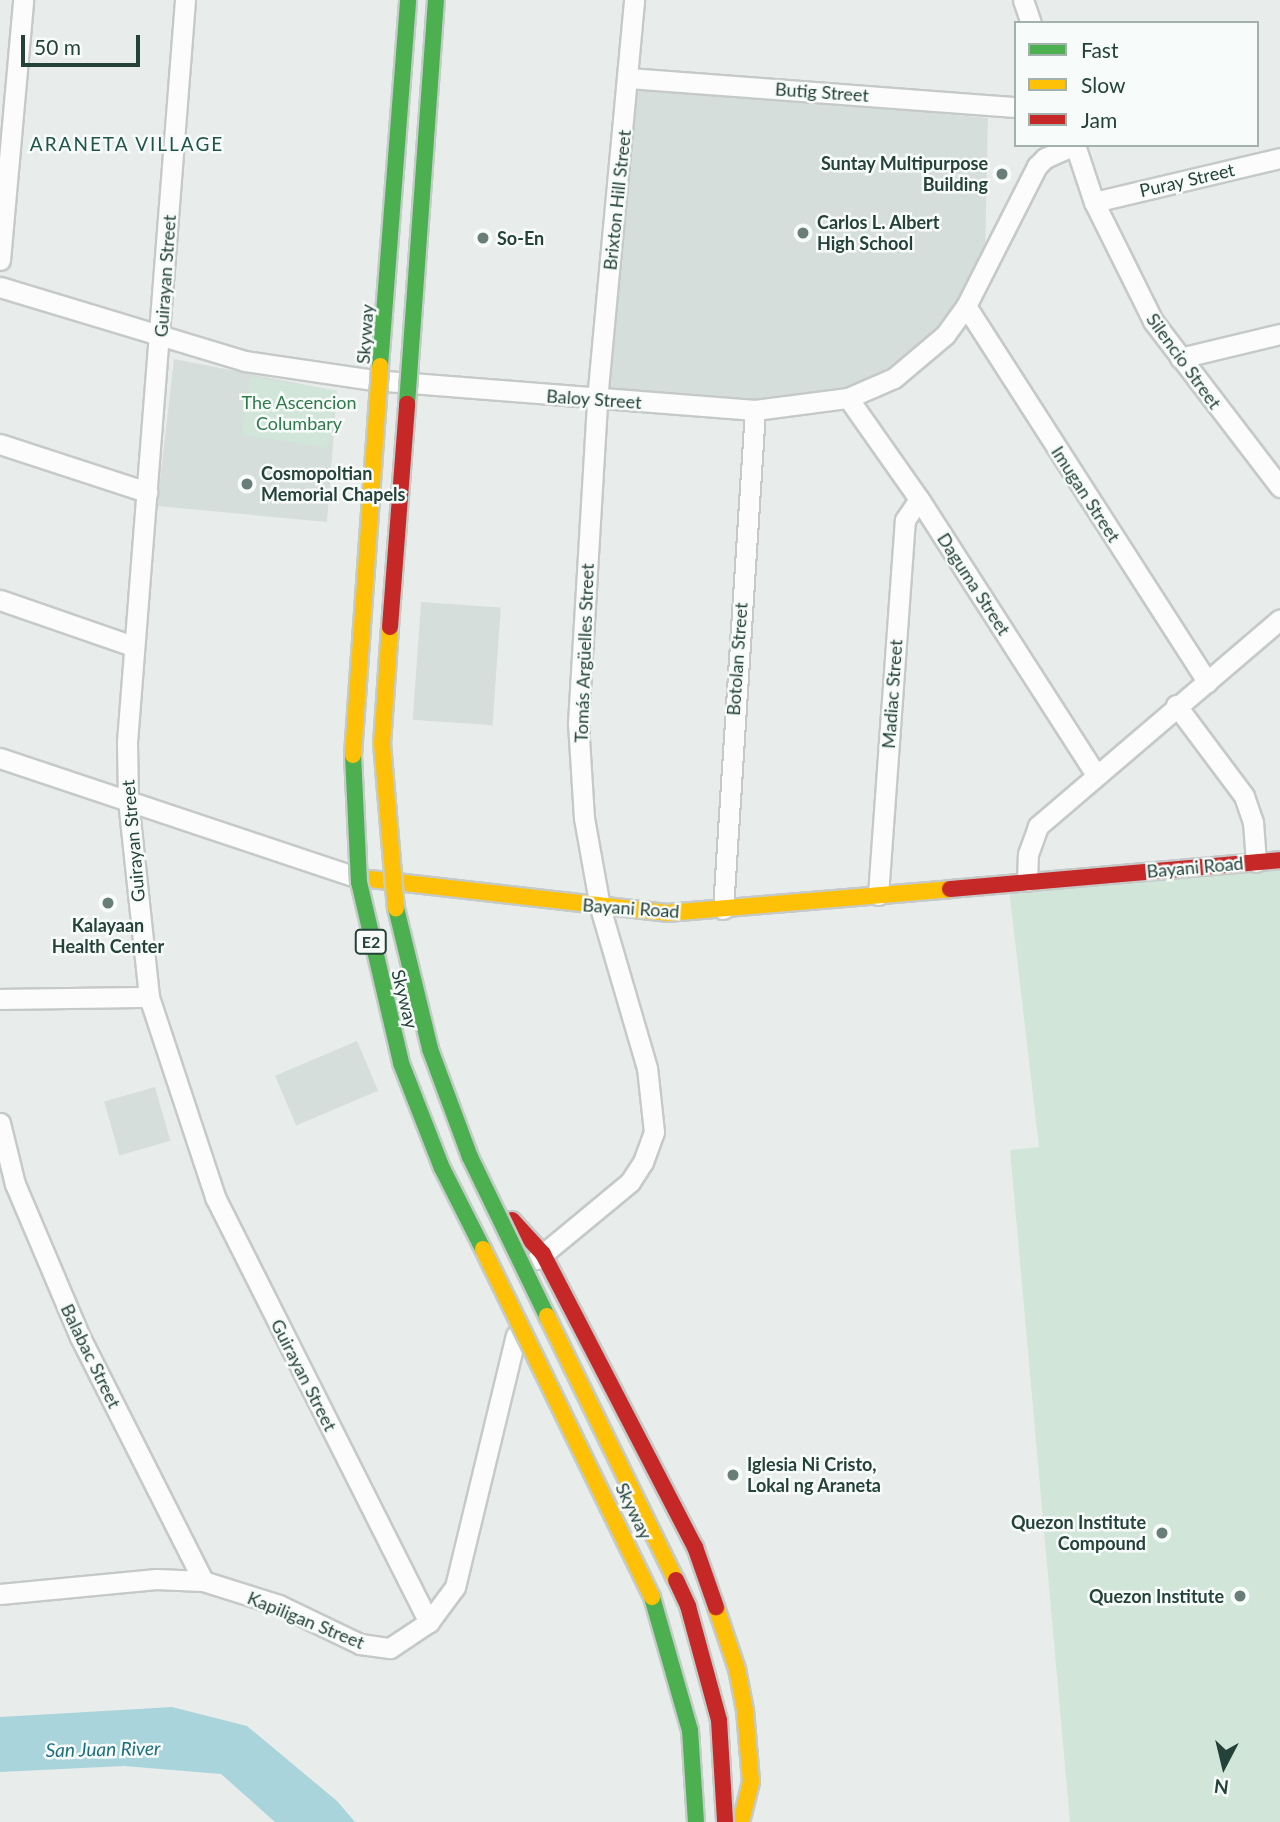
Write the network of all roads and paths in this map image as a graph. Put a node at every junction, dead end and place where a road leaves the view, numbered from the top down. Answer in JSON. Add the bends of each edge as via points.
{"nodes":[{"id":1,"x":23,"y":0,"type":"edge"},
{"id":2,"x":185,"y":0,"type":"edge"},
{"id":3,"x":390,"y":0,"type":"edge"},
{"id":4,"x":408,"y":0,"type":"edge"},
{"id":5,"x":436,"y":0,"type":"edge"},
{"id":6,"x":634,"y":0,"type":"edge"},
{"id":7,"x":1023,"y":0,"type":"edge"},
{"id":8,"x":1030,"y":21,"type":"edge"},
{"id":9,"x":628,"y":78,"type":"junction"},
{"id":10,"x":1014,"y":107,"type":"edge"},
{"id":11,"x":1070,"y":147,"type":"edge"},
{"id":12,"x":1075,"y":147,"type":"edge"},
{"id":13,"x":1280,"y":158,"type":"edge"},
{"id":14,"x":1094,"y":202,"type":"junction"},
{"id":15,"x":0,"y":260,"type":"edge"},
{"id":16,"x":0,"y":287,"type":"edge"},
{"id":17,"x":387,"y":298,"type":"junction"},
{"id":18,"x":966,"y":306,"type":"junction"},
{"id":19,"x":1280,"y":334,"type":"edge"},
{"id":20,"x":160,"y":337,"type":"junction"},
{"id":21,"x":1180,"y":358,"type":"junction"},
{"id":22,"x":848,"y":398,"type":"junction"},
{"id":23,"x":597,"y":400,"type":"junction"},
{"id":24,"x":755,"y":410,"type":"junction"},
{"id":25,"x":0,"y":444,"type":"edge"},
{"id":26,"x":1280,"y":487,"type":"edge"},
{"id":27,"x":146,"y":492,"type":"junction"},
{"id":28,"x":919,"y":499,"type":"junction"},
{"id":29,"x":0,"y":600,"type":"edge"},
{"id":30,"x":1280,"y":619,"type":"edge"},
{"id":31,"x":133,"y":646,"type":"junction"},
{"id":32,"x":1207,"y":682,"type":"junction"},
{"id":33,"x":1177,"y":705,"type":"junction"},
{"id":34,"x":0,"y":758,"type":"edge"},
{"id":35,"x":1095,"y":773,"type":"junction"},
{"id":36,"x":128,"y":800,"type":"junction"},
{"id":37,"x":1280,"y":860,"type":"edge"},
{"id":38,"x":1256,"y":862,"type":"junction"},
{"id":39,"x":353,"y":876,"type":"joint"},
{"id":40,"x":1027,"y":881,"type":"junction"},
{"id":41,"x":878,"y":895,"type":"junction"},
{"id":42,"x":600,"y":907,"type":"junction"},
{"id":43,"x":723,"y":909,"type":"junction"},
{"id":44,"x":149,"y":997,"type":"junction"},
{"id":45,"x":0,"y":999,"type":"edge"},
{"id":46,"x":0,"y":1123,"type":"edge"},
{"id":47,"x":512,"y":1220,"type":"dead end"},
{"id":48,"x":537,"y":1259,"type":"junction"},
{"id":49,"x":516,"y":1335,"type":"dead end"},
{"id":50,"x":203,"y":1581,"type":"junction"},
{"id":51,"x":3,"y":1588,"type":"edge"},
{"id":52,"x":429,"y":1622,"type":"junction"},
{"id":53,"x":696,"y":1822,"type":"edge"},
{"id":54,"x":725,"y":1822,"type":"edge"},
{"id":55,"x":741,"y":1822,"type":"edge"}],
"edges":[{"from":1,"to":15,"type":"street"},
{"from":2,"to":20,"type":"street","name":"Guirayan Street"},
{"from":3,"to":17,"type":"main road","bridge":true},
{"from":4,"to":17,"type":"main road","name":"Skyway","number":"E2","bridge":true},
{"from":5,"to":54,"type":"main road","name":"Skyway","number":"E2","bridge":true,"via":[[382,743],[391,887],[430,1049],[470,1157],[688,1606],[711,1677],[719,1720]]},
{"from":6,"to":9,"type":"street","name":"Brixton Hill Street"},
{"from":7,"to":8,"type":"street"},
{"from":9,"to":10,"type":"street","name":"Butig Street"},
{"from":9,"to":23,"type":"street","name":"Brixton Hill Street"},
{"from":11,"to":18,"type":"street","name":"Baloy Street","via":[[1037,166]]},
{"from":12,"to":14,"type":"street","name":"Silencio Street"},
{"from":13,"to":14,"type":"street","name":"Puray Street"},
{"from":14,"to":21,"type":"street","name":"Silencio Street","via":[[1153,321]]},
{"from":16,"to":20,"type":"street","name":"Baloy Street"},
{"from":17,"to":53,"type":"main road","name":"Skyway","number":"E2","bridge":true,"via":[[352,744],[359,882],[401,1063],[442,1168],[638,1563],[661,1621],[690,1730]]},
{"from":18,"to":22,"type":"street","name":"Baloy Street","via":[[926,354],[894,378]]},
{"from":18,"to":32,"type":"street","name":"Imugan Street"},
{"from":19,"to":21,"type":"street"},
{"from":20,"to":23,"type":"street","name":"Baloy Street","via":[[245,360],[373,380]]},
{"from":20,"to":27,"type":"street","name":"Guirayan Street"},
{"from":21,"to":26,"type":"street","name":"Silencio Street"},
{"from":22,"to":24,"type":"street","name":"Baloy Street"},
{"from":22,"to":28,"type":"street","name":"Daguma Street"},
{"from":23,"to":24,"type":"street","name":"Baloy Street"},
{"from":23,"to":42,"type":"street","name":"Tomás Argüelles Street","via":[[578,723],[584,818]]},
{"from":24,"to":43,"type":"street","name":"Botolan Street"},
{"from":25,"to":27,"type":"street"},
{"from":27,"to":31,"type":"street","name":"Guirayan Street"},
{"from":28,"to":35,"type":"street","name":"Daguma Street"},
{"from":28,"to":41,"type":"street","name":"Madiac Street","via":[[905,520]]},
{"from":29,"to":31,"type":"street"},
{"from":30,"to":32,"type":"street"},
{"from":31,"to":36,"type":"street","name":"Guirayan Street"},
{"from":32,"to":33,"type":"street"},
{"from":33,"to":35,"type":"street"},
{"from":33,"to":38,"type":"street","via":[[1244,796]]},
{"from":34,"to":36,"type":"street","name":"Bayani Road"},
{"from":35,"to":40,"type":"street","via":[[1038,826],[1028,854]]},
{"from":36,"to":39,"type":"street","name":"Bayani Road"},
{"from":36,"to":44,"type":"street","name":"Guirayan Street"},
{"from":37,"to":38,"type":"main road","name":"Bayani Road"},
{"from":38,"to":40,"type":"main road","name":"Bayani Road"},
{"from":39,"to":42,"type":"main road","name":"Bayani Road"},
{"from":40,"to":41,"type":"main road","name":"Bayani Road"},
{"from":41,"to":43,"type":"main road","name":"Bayani Road"},
{"from":42,"to":43,"type":"main road","name":"Bayani Road","via":[[667,913]]},
{"from":42,"to":48,"type":"street","name":"Tomás Argüelles Street","via":[[647,1068],[654,1132],[643,1162],[629,1182]]},
{"from":44,"to":45,"type":"street"},
{"from":44,"to":52,"type":"street","name":"Guirayan Street","via":[[215,1197]]},
{"from":46,"to":50,"type":"street","name":"Balabac Street","via":[[15,1184],[80,1337]]},
{"from":47,"to":48,"type":"main road"},
{"from":48,"to":55,"type":"main road","via":[[556,1278],[695,1547],[737,1670],[745,1710],[751,1782]]},
{"from":49,"to":52,"type":"street","name":"Kapiligan Street","via":[[455,1587]]},
{"from":50,"to":51,"type":"street","name":"Kapiligan Street","via":[[156,1579]]},
{"from":50,"to":52,"type":"street","name":"Kapiligan Street","via":[[279,1605],[379,1649],[390,1648]]}]}
